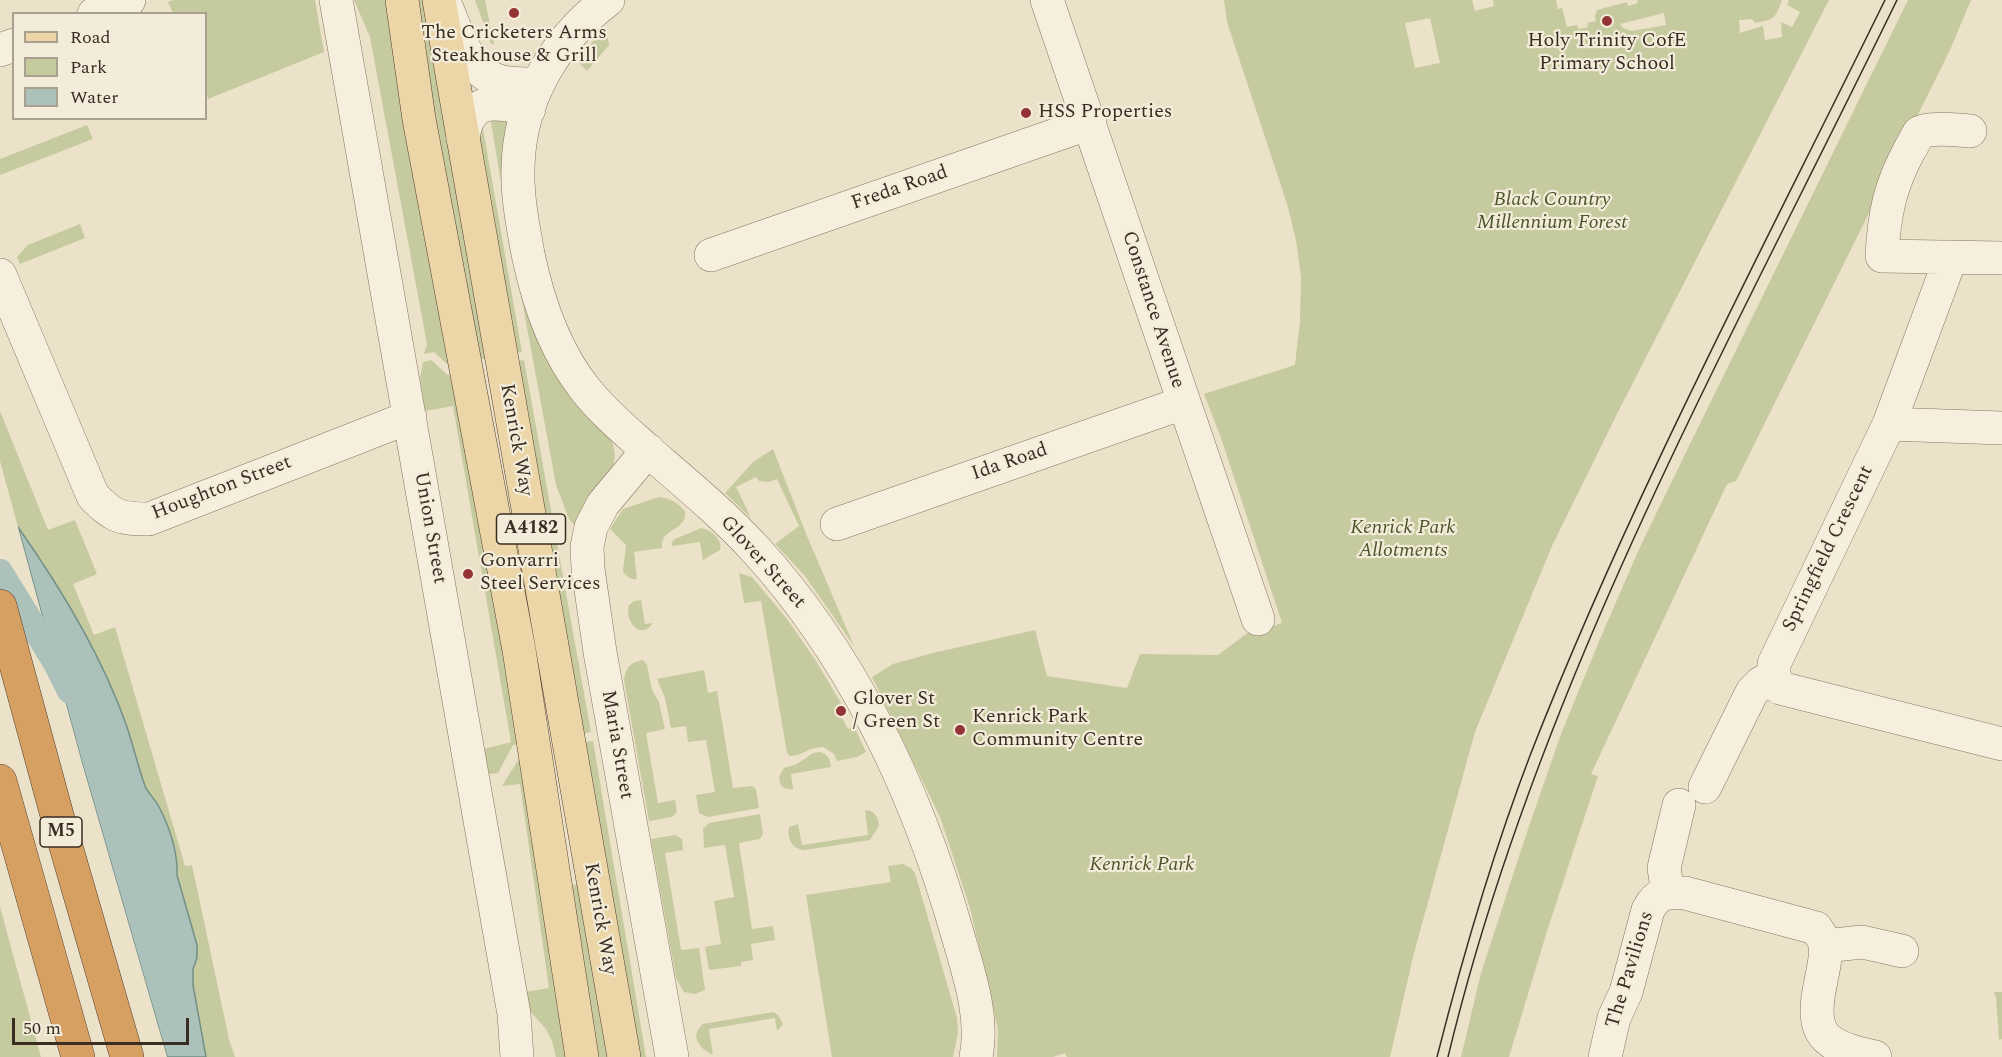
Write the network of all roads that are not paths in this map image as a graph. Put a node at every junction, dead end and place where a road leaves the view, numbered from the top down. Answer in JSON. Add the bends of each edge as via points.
{"nodes":[{"id":1,"x":129,"y":0,"type":"edge"},
{"id":2,"x":336,"y":0,"type":"edge"},
{"id":3,"x":402,"y":0,"type":"edge"},
{"id":4,"x":441,"y":0,"type":"edge"},
{"id":5,"x":608,"y":0,"type":"edge"},
{"id":6,"x":1047,"y":0,"type":"edge"},
{"id":7,"x":99,"y":12,"type":"edge"},
{"id":8,"x":533,"y":96,"type":"junction"},
{"id":9,"x":1090,"y":123,"type":"junction"},
{"id":10,"x":1970,"y":130,"type":"dead end"},
{"id":11,"x":463,"y":138,"type":"junction"},
{"id":12,"x":711,"y":255,"type":"dead end"},
{"id":13,"x":1951,"y":257,"type":"junction"},
{"id":14,"x":2002,"y":258,"type":"edge"},
{"id":15,"x":0,"y":275,"type":"edge"},
{"id":16,"x":1183,"y":404,"type":"junction"},
{"id":17,"x":410,"y":417,"type":"junction"},
{"id":18,"x":1889,"y":424,"type":"junction"},
{"id":19,"x":2002,"y":428,"type":"edge"},
{"id":20,"x":648,"y":450,"type":"junction"},
{"id":21,"x":837,"y":524,"type":"dead end"},
{"id":22,"x":0,"y":606,"type":"edge"},
{"id":23,"x":1258,"y":619,"type":"dead end"},
{"id":24,"x":1774,"y":676,"type":"junction"},
{"id":25,"x":2002,"y":744,"type":"edge"},
{"id":26,"x":0,"y":781,"type":"edge"},
{"id":27,"x":1668,"y":893,"type":"junction"},
{"id":28,"x":1825,"y":946,"type":"junction"},
{"id":29,"x":1902,"y":951,"type":"dead end"},
{"id":30,"x":977,"y":1054,"type":"edge"},
{"id":31,"x":1858,"y":1055,"type":"edge"},
{"id":32,"x":78,"y":1057,"type":"edge"},
{"id":33,"x":127,"y":1057,"type":"edge"},
{"id":34,"x":517,"y":1057,"type":"edge"},
{"id":35,"x":582,"y":1057,"type":"edge"},
{"id":36,"x":624,"y":1057,"type":"edge"},
{"id":37,"x":672,"y":1057,"type":"edge"},
{"id":38,"x":1605,"y":1057,"type":"edge"}],
"edges":[{"from":1,"to":7,"type":"street"},
{"from":2,"to":17,"type":"street","name":"Union Street"},
{"from":3,"to":35,"type":"main road","name":"Kenrick Way","number":"A4182","via":[[419,119],[519,650]]},
{"from":4,"to":8,"type":"street","via":[[471,61],[497,81]]},
{"from":4,"to":11,"type":"main road","name":"Kenrick Way","number":"A4182"},
{"from":5,"to":8,"type":"street","name":"Glover Street","via":[[572,32],[549,60]]},
{"from":6,"to":9,"type":"street","name":"Constance Avenue"},
{"from":8,"to":11,"type":"street","via":[[483,105],[465,123]]},
{"from":8,"to":20,"type":"street","name":"Glover Street","via":[[523,128],[518,166],[519,199],[535,288],[562,353],[584,389]]},
{"from":9,"to":12,"type":"street","name":"Freda Road"},
{"from":9,"to":16,"type":"street","name":"Constance Avenue"},
{"from":10,"to":13,"type":"street","via":[[1919,133],[1900,168],[1883,225],[1882,256]]},
{"from":11,"to":36,"type":"main road","name":"Kenrick Way","number":"A4182"},
{"from":13,"to":14,"type":"street"},
{"from":13,"to":18,"type":"street","name":"Springfield Crescent"},
{"from":15,"to":17,"type":"street","name":"Houghton Street","via":[[93,496],[125,519],[149,519]]},
{"from":16,"to":21,"type":"street","name":"Ida Road"},
{"from":16,"to":23,"type":"street","name":"Constance Avenue"},
{"from":17,"to":34,"type":"street","name":"Union Street","via":[[514,1014]]},
{"from":18,"to":19,"type":"street"},
{"from":18,"to":24,"type":"street","name":"Springfield Crescent","via":[[1774,664]]},
{"from":20,"to":30,"type":"street","name":"Glover Street","via":[[757,551],[807,613],[854,682],[908,795],[945,890],[974,997]]},
{"from":20,"to":37,"type":"street","name":"Maria Street","via":[[603,504],[591,527],[587,547],[600,652]]},
{"from":22,"to":33,"type":"highway","number":"M5"},
{"from":24,"to":25,"type":"street","via":[[1780,688]]},
{"from":24,"to":27,"type":"street","name":"The Pavilions","via":[[1752,692],[1692,796],[1664,868]]},
{"from":26,"to":32,"type":"highway","number":"M5"},
{"from":27,"to":28,"type":"street","name":"The Pavilions","via":[[1685,893],[1816,928]]},
{"from":27,"to":38,"type":"street","name":"The Pavilions","via":[[1654,899],[1648,910]]},
{"from":28,"to":29,"type":"street","via":[[1862,942]]},
{"from":28,"to":31,"type":"street","via":[[1816,1005],[1819,1029],[1829,1041]]}]}
